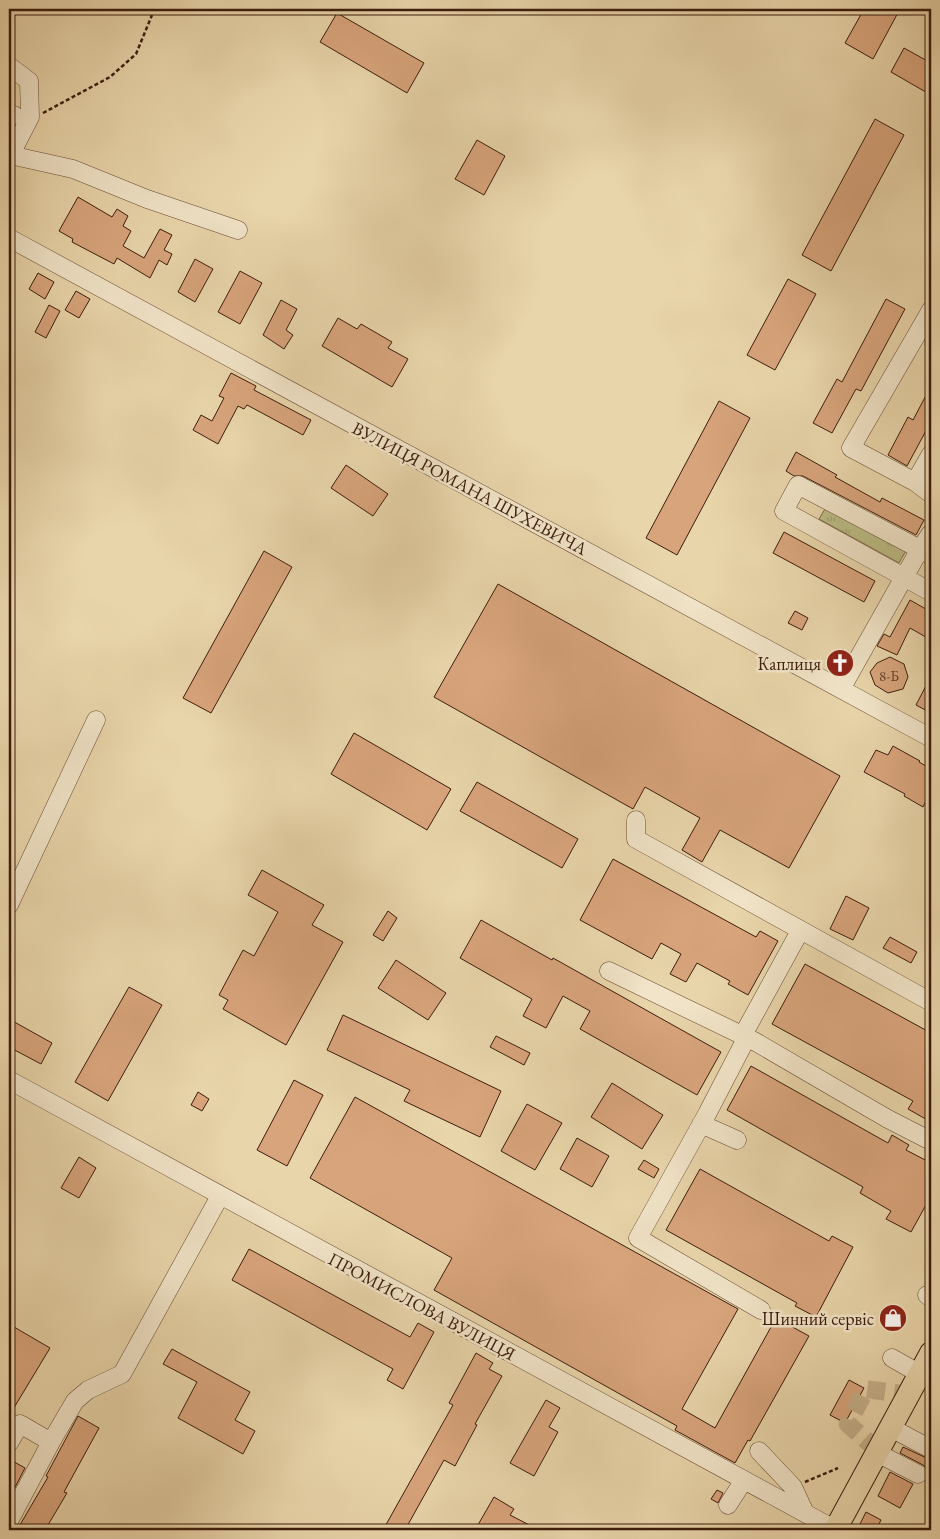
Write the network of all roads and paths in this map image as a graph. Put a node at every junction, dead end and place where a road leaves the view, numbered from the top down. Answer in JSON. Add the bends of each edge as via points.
{"nodes":[{"id":1,"x":152,"y":15,"type":"dead end"},
{"id":2,"x":9,"y":66,"type":"edge"},
{"id":3,"x":17,"y":116,"type":"edge"},
{"id":4,"x":10,"y":157,"type":"edge"},
{"id":5,"x":238,"y":230,"type":"dead end"},
{"id":6,"x":9,"y":238,"type":"edge"},
{"id":7,"x":931,"y":310,"type":"edge"},
{"id":8,"x":931,"y":454,"type":"edge"},
{"id":9,"x":915,"y":482,"type":"junction"},
{"id":10,"x":931,"y":494,"type":"edge"},
{"id":11,"x":931,"y":533,"type":"edge"},
{"id":12,"x":926,"y":552,"type":"edge"},
{"id":13,"x":905,"y":578,"type":"junction"},
{"id":14,"x":931,"y":592,"type":"edge"},
{"id":15,"x":841,"y":689,"type":"junction"},
{"id":16,"x":96,"y":720,"type":"dead end"},
{"id":17,"x":931,"y":738,"type":"edge"},
{"id":18,"x":636,"y":820,"type":"dead end"},
{"id":19,"x":9,"y":905,"type":"edge"},
{"id":20,"x":800,"y":931,"type":"junction"},
{"id":21,"x":609,"y":971,"type":"dead end"},
{"id":22,"x":931,"y":1002,"type":"edge"},
{"id":23,"x":745,"y":1036,"type":"junction"},
{"id":24,"x":9,"y":1080,"type":"edge"},
{"id":25,"x":701,"y":1124,"type":"junction"},
{"id":26,"x":737,"y":1140,"type":"dead end"},
{"id":27,"x":931,"y":1141,"type":"edge"},
{"id":28,"x":220,"y":1196,"type":"junction"},
{"id":29,"x":761,"y":1310,"type":"dead end"},
{"id":30,"x":931,"y":1352,"type":"edge"},
{"id":31,"x":892,"y":1358,"type":"dead end"},
{"id":32,"x":920,"y":1374,"type":"junction"},
{"id":33,"x":890,"y":1428,"type":"junction"},
{"id":34,"x":51,"y":1442,"type":"junction"},
{"id":35,"x":9,"y":1443,"type":"edge"},
{"id":36,"x":931,"y":1449,"type":"edge"},
{"id":37,"x":759,"y":1450,"type":"dead end"},
{"id":38,"x":877,"y":1453,"type":"junction"},
{"id":39,"x":918,"y":1474,"type":"dead end"},
{"id":40,"x":744,"y":1480,"type":"junction"},
{"id":41,"x":728,"y":1505,"type":"dead end"},
{"id":42,"x":805,"y":1513,"type":"junction"},
{"id":43,"x":9,"y":1521,"type":"edge"},
{"id":44,"x":835,"y":1530,"type":"edge"}],
"edges":[{"from":1,"to":3,"type":"path","via":[[136,54],[110,77]]},
{"from":2,"to":3,"type":"street","via":[[29,81],[30,117]]},
{"from":3,"to":4,"type":"street"},
{"from":4,"to":5,"type":"street","via":[[73,169]]},
{"from":6,"to":15,"type":"street","name":"ВУЛИЦЯ РОМАНА ШУХЕВИЧА"},
{"from":7,"to":9,"type":"street","via":[[851,448]]},
{"from":8,"to":9,"type":"street"},
{"from":9,"to":10,"type":"street"},
{"from":11,"to":12,"type":"street"},
{"from":12,"to":13,"type":"street"},
{"from":12,"to":13,"type":"street","via":[[798,485],[784,511]]},
{"from":13,"to":14,"type":"street"},
{"from":13,"to":15,"type":"street"},
{"from":15,"to":17,"type":"street","name":"ВУЛИЦЯ РОМАНА ШУХЕВИЧА"},
{"from":16,"to":19,"type":"street"},
{"from":18,"to":20,"type":"street","via":[[636,840]]},
{"from":20,"to":22,"type":"street"},
{"from":20,"to":23,"type":"street"},
{"from":21,"to":23,"type":"street"},
{"from":23,"to":25,"type":"street"},
{"from":23,"to":27,"type":"street"},
{"from":24,"to":28,"type":"street","name":"ПРОМИСЛОВА ВУЛИЦЯ"},
{"from":25,"to":26,"type":"street"},
{"from":25,"to":29,"type":"street","via":[[638,1238]]},
{"from":28,"to":34,"type":"street","via":[[122,1374],[88,1390],[75,1401]]},
{"from":28,"to":40,"type":"street","name":"ПРОМИСЛОВА ВУЛИЦЯ"},
{"from":30,"to":32,"type":"main road"},
{"from":31,"to":32,"type":"street"},
{"from":32,"to":33,"type":"main road"},
{"from":33,"to":36,"type":"street"},
{"from":33,"to":38,"type":"main road"},
{"from":34,"to":35,"type":"street","via":[[20,1424]]},
{"from":34,"to":43,"type":"street"},
{"from":37,"to":42,"type":"street","via":[[793,1487]]},
{"from":38,"to":39,"type":"street"},
{"from":38,"to":44,"type":"main road"},
{"from":40,"to":41,"type":"street"},
{"from":40,"to":42,"type":"street","name":"ПРОМИСЛОВА ВУЛИЦЯ"},
{"from":42,"to":44,"type":"street","name":"ПРОМИСЛОВА ВУЛИЦЯ"}]}
